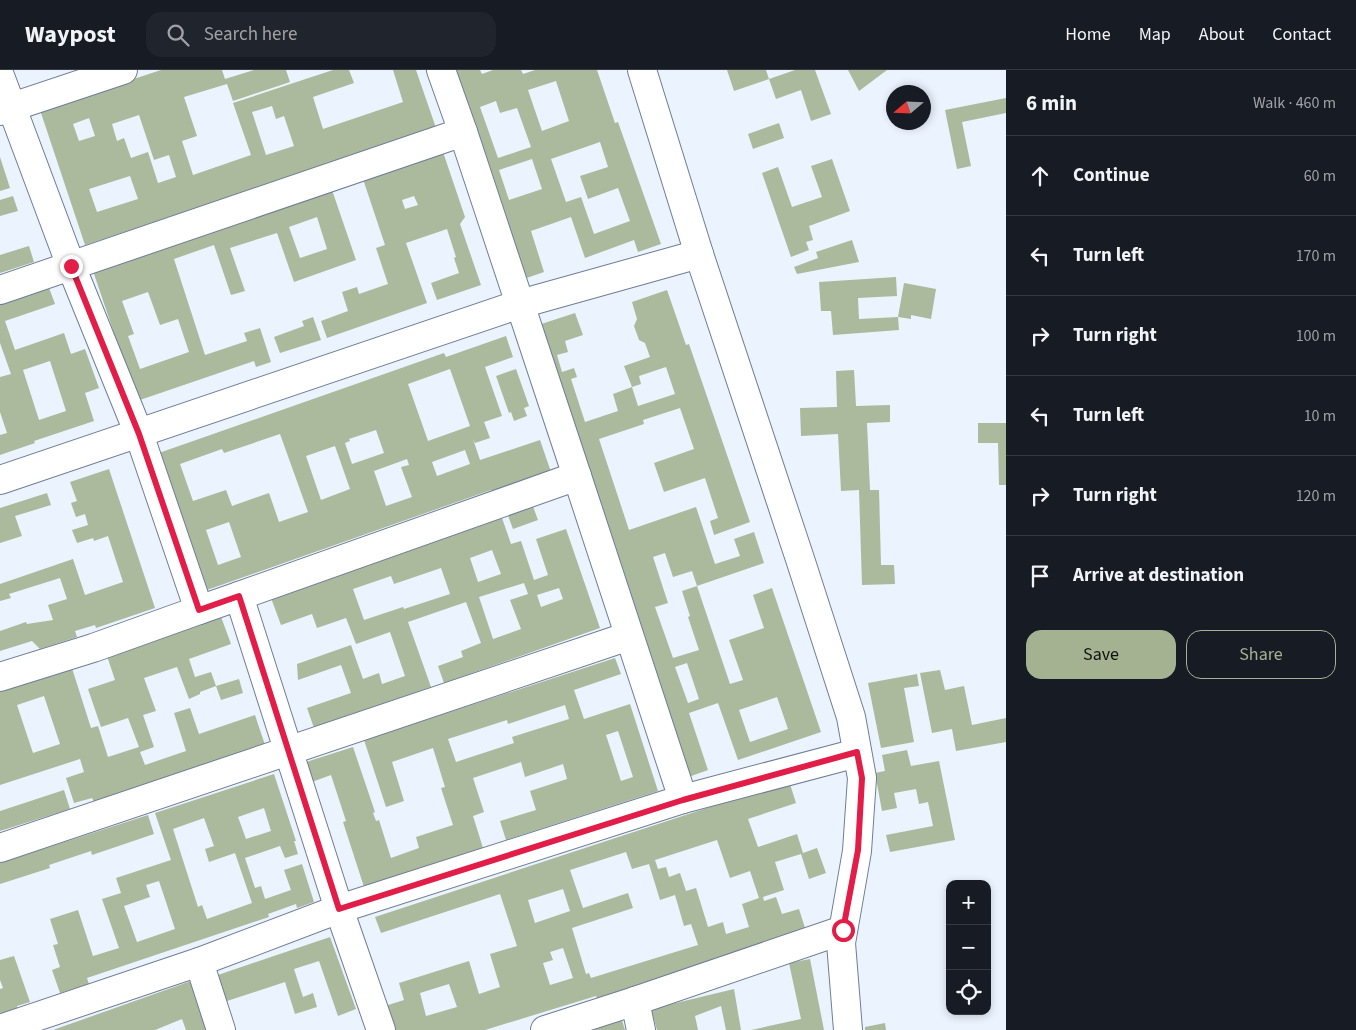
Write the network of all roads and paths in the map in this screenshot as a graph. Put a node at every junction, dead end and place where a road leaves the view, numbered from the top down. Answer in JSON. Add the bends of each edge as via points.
{"nodes":[{"id":1,"x":123,"y":70,"type":"edge"},
{"id":2,"x":441,"y":70,"type":"edge"},
{"id":3,"x":642,"y":70,"type":"edge"},
{"id":4,"x":0,"y":76,"type":"edge"},
{"id":5,"x":5,"y":109,"type":"edge"},
{"id":6,"x":463,"y":132,"type":"junction"},
{"id":7,"x":699,"y":254,"type":"junction"},
{"id":8,"x":71,"y":266,"type":"junction"},
{"id":9,"x":0,"y":290,"type":"edge"},
{"id":10,"x":520,"y":304,"type":"junction"},
{"id":11,"x":139,"y":434,"type":"junction"},
{"id":12,"x":577,"y":476,"type":"junction"},
{"id":13,"x":0,"y":480,"type":"edge"},
{"id":14,"x":239,"y":596,"type":"junction"},
{"id":15,"x":199,"y":610,"type":"junction"},
{"id":16,"x":629,"y":636,"type":"junction"},
{"id":17,"x":0,"y":677,"type":"edge"},
{"id":18,"x":289,"y":751,"type":"junction"},
{"id":19,"x":857,"y":752,"type":"junction"},
{"id":20,"x":683,"y":800,"type":"junction"},
{"id":21,"x":0,"y":848,"type":"edge"},
{"id":22,"x":339,"y":909,"type":"junction"},
{"id":23,"x":843,"y":930,"type":"junction"},
{"id":24,"x":198,"y":962,"type":"junction"},
{"id":25,"x":636,"y":1001,"type":"junction"},
{"id":26,"x":0,"y":1029,"type":"edge"},
{"id":27,"x":221,"y":1030,"type":"edge"},
{"id":28,"x":381,"y":1030,"type":"edge"},
{"id":29,"x":545,"y":1030,"type":"edge"},
{"id":30,"x":641,"y":1030,"type":"edge"},
{"id":31,"x":848,"y":1030,"type":"edge"}],
"edges":[{"from":1,"to":5,"type":"street"},
{"from":2,"to":6,"type":"street"},
{"from":3,"to":7,"type":"street"},
{"from":4,"to":5,"type":"street"},
{"from":5,"to":8,"type":"street"},
{"from":6,"to":8,"type":"street"},
{"from":6,"to":10,"type":"street"},
{"from":7,"to":10,"type":"street"},
{"from":7,"to":19,"type":"street","via":[[845,698]]},
{"from":8,"to":9,"type":"street"},
{"from":8,"to":11,"type":"street"},
{"from":10,"to":11,"type":"street"},
{"from":10,"to":12,"type":"street"},
{"from":11,"to":13,"type":"street"},
{"from":11,"to":15,"type":"street"},
{"from":12,"to":14,"type":"street"},
{"from":12,"to":16,"type":"street"},
{"from":14,"to":15,"type":"street"},
{"from":14,"to":18,"type":"street"},
{"from":15,"to":17,"type":"street"},
{"from":16,"to":18,"type":"street"},
{"from":16,"to":20,"type":"street"},
{"from":18,"to":21,"type":"street"},
{"from":18,"to":22,"type":"street"},
{"from":19,"to":20,"type":"street"},
{"from":19,"to":23,"type":"street","via":[[862,778],[858,850]]},
{"from":20,"to":22,"type":"street"},
{"from":22,"to":24,"type":"street"},
{"from":22,"to":28,"type":"street"},
{"from":23,"to":25,"type":"street"},
{"from":23,"to":31,"type":"street","via":[[841,944]]},
{"from":24,"to":26,"type":"street"},
{"from":24,"to":27,"type":"street"},
{"from":25,"to":29,"type":"street"},
{"from":25,"to":30,"type":"street"}]}
